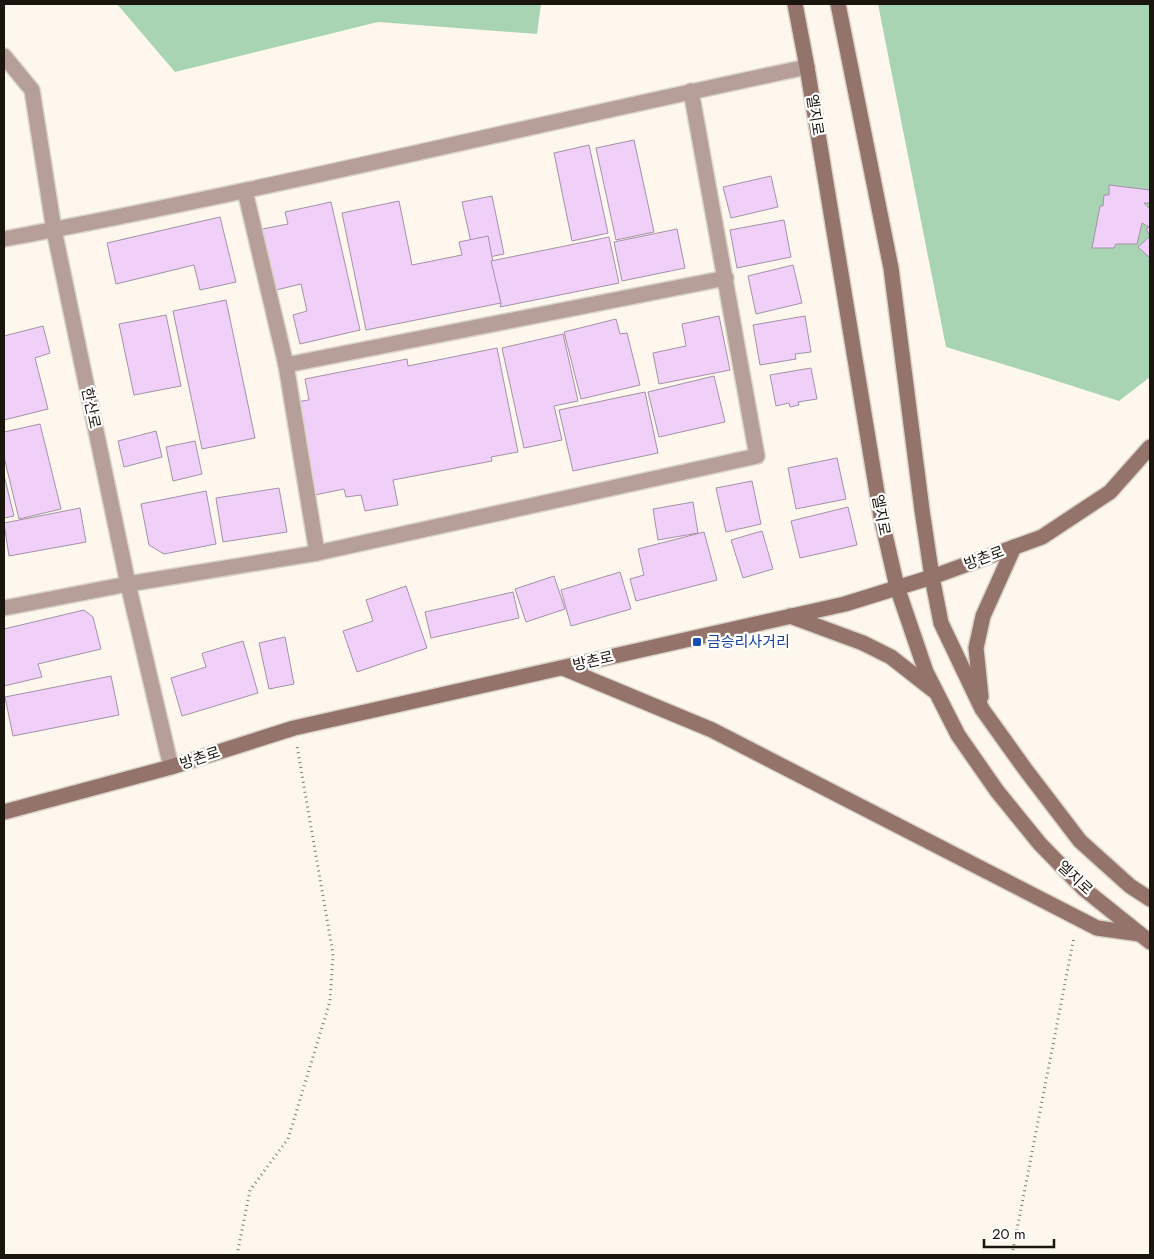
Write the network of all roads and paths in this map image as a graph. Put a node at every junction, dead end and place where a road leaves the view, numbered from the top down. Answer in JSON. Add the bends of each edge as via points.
{"nodes":[{"id":1,"x":795,"y":4,"type":"edge"},
{"id":2,"x":838,"y":4,"type":"edge"},
{"id":3,"x":4,"y":56,"type":"edge"},
{"id":4,"x":807,"y":67,"type":"junction"},
{"id":5,"x":691,"y":91,"type":"junction"},
{"id":6,"x":245,"y":191,"type":"junction"},
{"id":7,"x":54,"y":230,"type":"junction"},
{"id":8,"x":4,"y":239,"type":"edge"},
{"id":9,"x":726,"y":278,"type":"junction"},
{"id":10,"x":286,"y":365,"type":"junction"},
{"id":11,"x":1150,"y":447,"type":"edge"},
{"id":12,"x":1014,"y":547,"type":"junction"},
{"id":13,"x":317,"y":553,"type":"junction"},
{"id":14,"x":932,"y":577,"type":"junction"},
{"id":15,"x":128,"y":584,"type":"junction"},
{"id":16,"x":897,"y":587,"type":"junction"},
{"id":17,"x":4,"y":608,"type":"edge"},
{"id":18,"x":790,"y":616,"type":"junction"},
{"id":19,"x":563,"y":668,"type":"junction"},
{"id":20,"x":937,"y":694,"type":"junction"},
{"id":21,"x":982,"y":709,"type":"junction"},
{"id":22,"x":294,"y":728,"type":"junction"},
{"id":23,"x":171,"y":768,"type":"junction"},
{"id":24,"x":4,"y":812,"type":"edge"},
{"id":25,"x":1150,"y":899,"type":"edge"},
{"id":26,"x":1078,"y":918,"type":"junction"},
{"id":27,"x":1145,"y":938,"type":"edge"},
{"id":28,"x":237,"y":1255,"type":"edge"},
{"id":29,"x":1012,"y":1255,"type":"edge"}],
"edges":[{"from":1,"to":4,"type":"main road","name":"엘지로"},
{"from":2,"to":14,"type":"main road","name":"엘지로","via":[[891,268]]},
{"from":3,"to":7,"type":"street","name":"한산로","via":[[32,90]]},
{"from":4,"to":5,"type":"street"},
{"from":4,"to":16,"type":"main road","name":"엘지로","via":[[881,517]]},
{"from":5,"to":6,"type":"street"},
{"from":5,"to":9,"type":"street"},
{"from":6,"to":7,"type":"street"},
{"from":6,"to":10,"type":"street"},
{"from":7,"to":8,"type":"street"},
{"from":7,"to":15,"type":"street","name":"한산로"},
{"from":9,"to":10,"type":"street"},
{"from":9,"to":13,"type":"street","via":[[757,456]]},
{"from":10,"to":13,"type":"street"},
{"from":11,"to":12,"type":"main road","name":"방촌로","via":[[1110,492],[1042,537]]},
{"from":12,"to":14,"type":"main road","name":"방촌로"},
{"from":12,"to":21,"type":"main road","via":[[983,616],[976,648]]},
{"from":13,"to":15,"type":"street"},
{"from":14,"to":16,"type":"main road","name":"방촌로"},
{"from":14,"to":21,"type":"main road","name":"엘지로","via":[[942,623]]},
{"from":15,"to":17,"type":"street"},
{"from":15,"to":23,"type":"street","name":"한산로"},
{"from":16,"to":18,"type":"main road","name":"방촌로","via":[[844,604]]},
{"from":16,"to":20,"type":"main road","name":"엘지로","via":[[926,672]]},
{"from":18,"to":19,"type":"main road","name":"방촌로"},
{"from":18,"to":20,"type":"main road","via":[[863,642],[892,657]]},
{"from":19,"to":22,"type":"main road","name":"방촌로"},
{"from":19,"to":26,"type":"main road","via":[[712,730]]},
{"from":20,"to":27,"type":"main road","name":"엘지로","via":[[958,735],[1040,844],[1084,889]]},
{"from":21,"to":25,"type":"main road","name":"엘지로","via":[[1080,842],[1130,886]]},
{"from":22,"to":23,"type":"main road","name":"방촌로"},
{"from":22,"to":28,"type":"path","via":[[333,954],[330,1002],[288,1139],[250,1190]]},
{"from":23,"to":24,"type":"main road","name":"방촌로"},
{"from":26,"to":27,"type":"main road","via":[[1097,928]]},
{"from":26,"to":29,"type":"path"}]}
